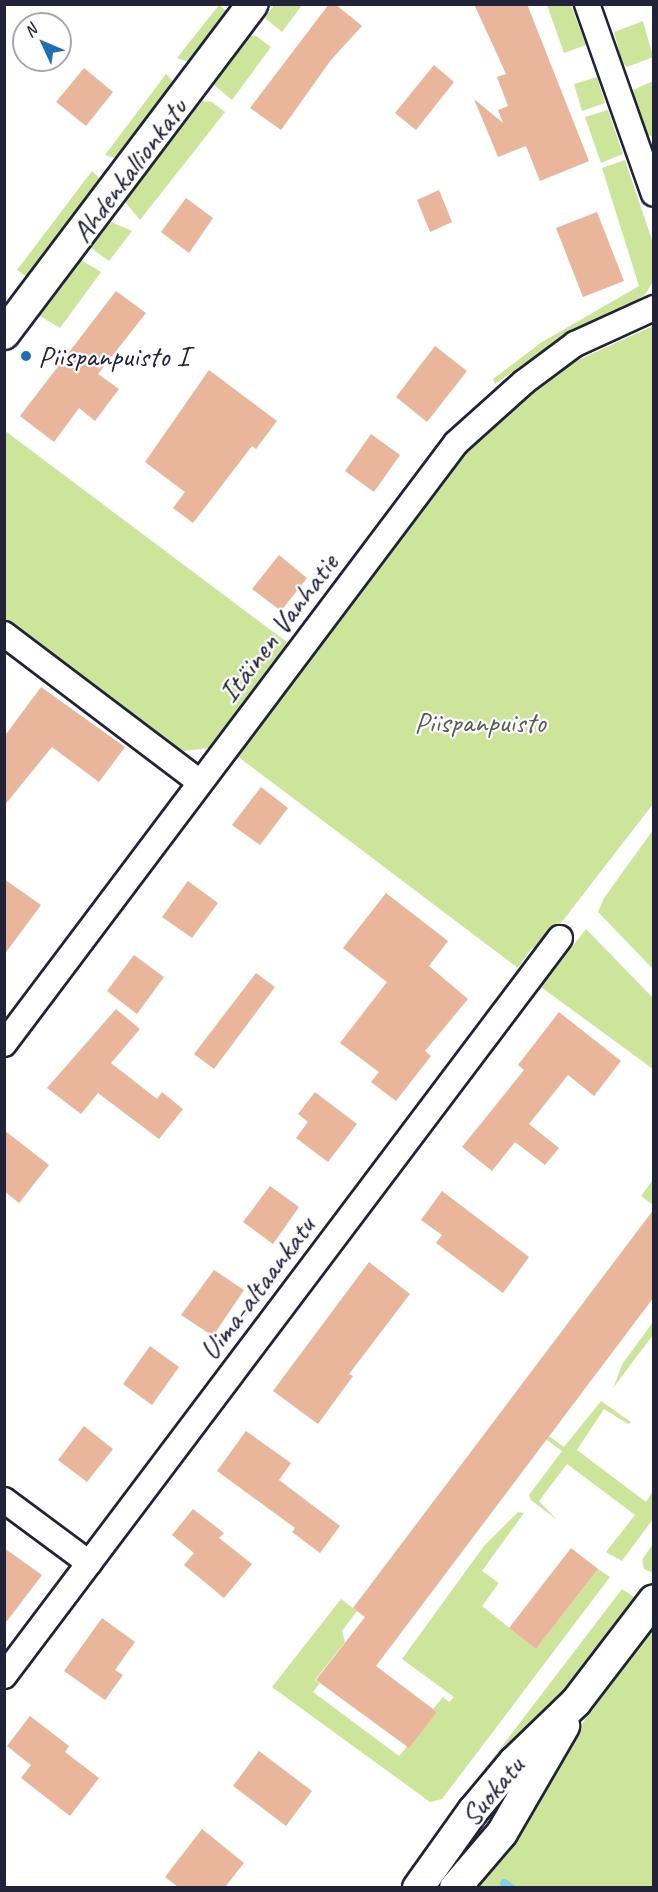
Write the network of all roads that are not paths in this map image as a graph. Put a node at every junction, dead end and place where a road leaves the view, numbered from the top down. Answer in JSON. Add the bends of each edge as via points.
{"nodes":[{"id":1,"x":253,"y":4,"type":"edge"},
{"id":2,"x":587,"y":4,"type":"edge"},
{"id":3,"x":654,"y":194,"type":"edge"},
{"id":4,"x":654,"y":309,"type":"edge"},
{"id":5,"x":4,"y":334,"type":"edge"},
{"id":6,"x":4,"y":634,"type":"edge"},
{"id":7,"x":200,"y":782,"type":"junction"},
{"id":8,"x":560,"y":938,"type":"dead end"},
{"id":9,"x":4,"y":1044,"type":"edge"},
{"id":10,"x":4,"y":1500,"type":"edge"},
{"id":11,"x":89,"y":1563,"type":"junction"},
{"id":12,"x":654,"y":1600,"type":"edge"},
{"id":13,"x":4,"y":1676,"type":"edge"},
{"id":14,"x":576,"y":1702,"type":"junction"},
{"id":15,"x":418,"y":1887,"type":"edge"},
{"id":16,"x":454,"y":1887,"type":"edge"}],
"edges":[{"from":1,"to":5,"type":"street","name":"Ahdenkallionkatu"},
{"from":2,"to":3,"type":"street"},
{"from":4,"to":7,"type":"street","name":"Itäinen Vanhatie","via":[[575,344],[524,382],[456,442]]},
{"from":6,"to":7,"type":"street"},
{"from":7,"to":9,"type":"street","name":"Itäinen Vanhatie"},
{"from":8,"to":11,"type":"street","name":"Uima-altaankatu"},
{"from":10,"to":11,"type":"street"},
{"from":11,"to":13,"type":"street","name":"Uima-altaankatu"},
{"from":12,"to":14,"type":"street","name":"Suokatu"},
{"from":14,"to":15,"type":"street","name":"Suokatu","via":[[514,1762]]},
{"from":14,"to":16,"type":"street","name":"Suokatu","via":[[535,1781],[502,1833]]}]}
